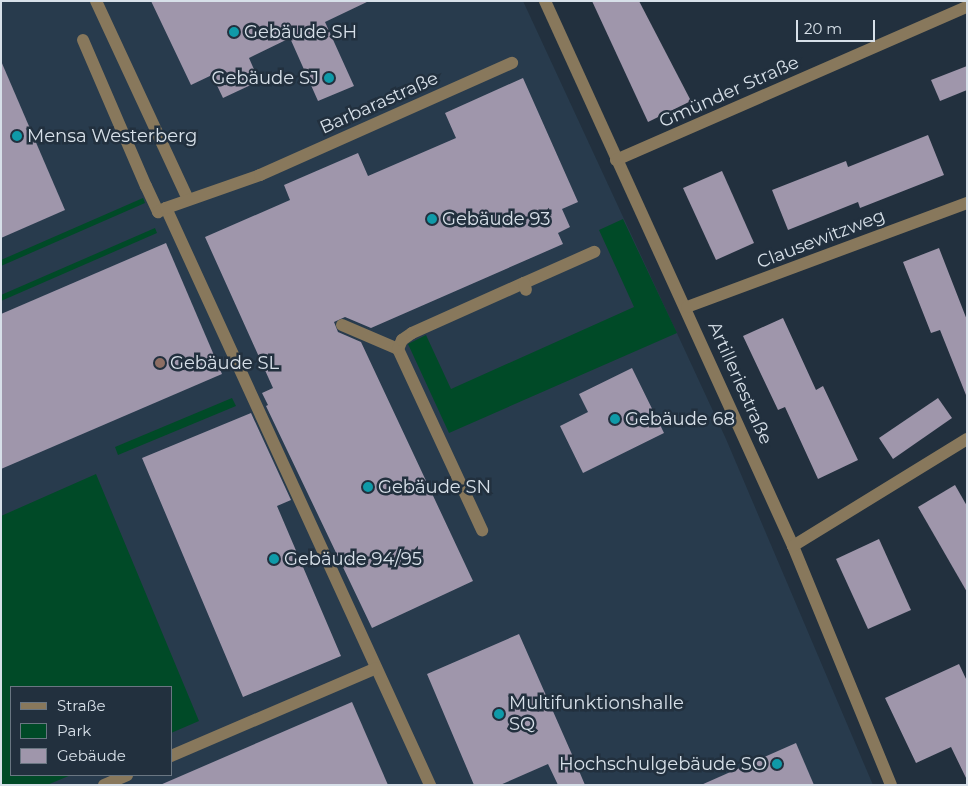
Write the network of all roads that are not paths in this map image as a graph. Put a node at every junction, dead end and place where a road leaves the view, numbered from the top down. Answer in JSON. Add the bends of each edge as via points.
{"nodes":[{"id":1,"x":96,"y":1,"type":"edge"},
{"id":2,"x":545,"y":1,"type":"edge"},
{"id":3,"x":967,"y":6,"type":"edge"},
{"id":4,"x":83,"y":40,"type":"dead end"},
{"id":5,"x":512,"y":63,"type":"dead end"},
{"id":6,"x":616,"y":160,"type":"junction"},
{"id":7,"x":188,"y":199,"type":"junction"},
{"id":8,"x":967,"y":203,"type":"edge"},
{"id":9,"x":162,"y":210,"type":"junction"},
{"id":10,"x":594,"y":252,"type":"dead end"},
{"id":11,"x":687,"y":307,"type":"junction"},
{"id":12,"x":342,"y":325,"type":"dead end"},
{"id":13,"x":398,"y":349,"type":"junction"},
{"id":14,"x":967,"y":439,"type":"edge"},
{"id":15,"x":482,"y":530,"type":"dead end"},
{"id":16,"x":793,"y":546,"type":"junction"},
{"id":17,"x":376,"y":668,"type":"junction"},
{"id":18,"x":172,"y":756,"type":"edge"},
{"id":19,"x":125,"y":776,"type":"edge"},
{"id":20,"x":104,"y":785,"type":"edge"},
{"id":21,"x":430,"y":785,"type":"edge"},
{"id":22,"x":891,"y":785,"type":"edge"}],
"edges":[{"from":1,"to":7,"type":"street"},
{"from":2,"to":6,"type":"street","name":"Artilleriestraße"},
{"from":3,"to":6,"type":"street","name":"Gmünder Straße"},
{"from":4,"to":9,"type":"street"},
{"from":5,"to":7,"type":"street","name":"Barbarastraße","via":[[260,175]]},
{"from":6,"to":11,"type":"street","name":"Artilleriestraße"},
{"from":7,"to":9,"type":"street","name":"Barbarastraße"},
{"from":8,"to":11,"type":"street","name":"Clausewitzweg"},
{"from":9,"to":17,"type":"street"},
{"from":10,"to":13,"type":"street","via":[[525,286],[412,333],[402,340]]},
{"from":11,"to":16,"type":"street","name":"Artilleriestraße"},
{"from":12,"to":13,"type":"street"},
{"from":13,"to":15,"type":"street"},
{"from":14,"to":16,"type":"street"},
{"from":16,"to":22,"type":"street","name":"Artilleriestraße"},
{"from":17,"to":18,"type":"street"},
{"from":17,"to":21,"type":"street"},
{"from":19,"to":20,"type":"street"}]}
